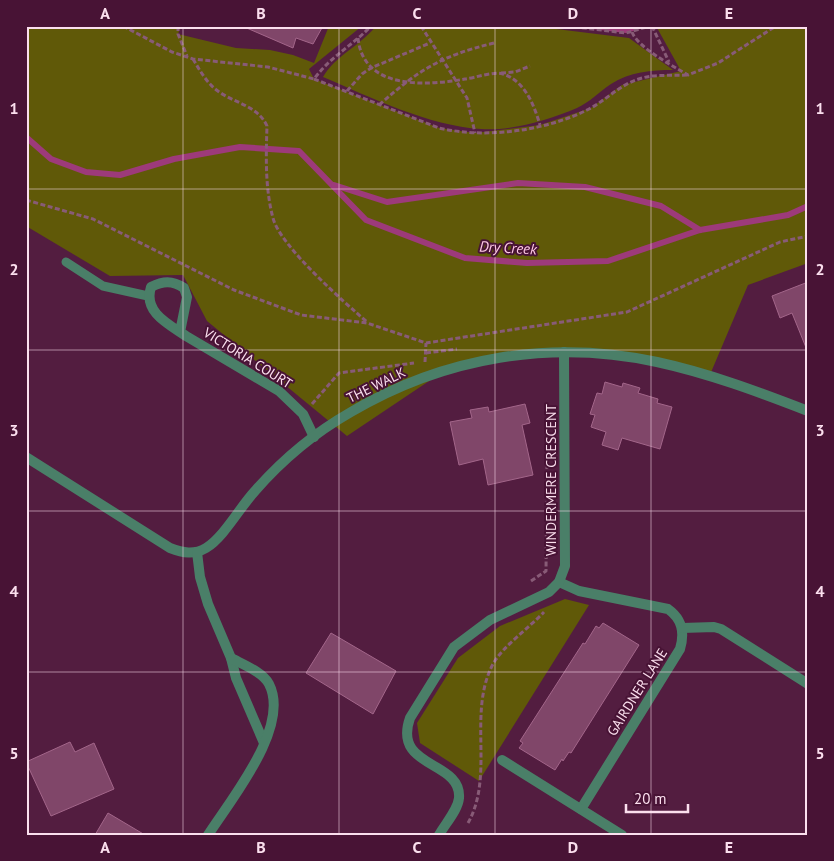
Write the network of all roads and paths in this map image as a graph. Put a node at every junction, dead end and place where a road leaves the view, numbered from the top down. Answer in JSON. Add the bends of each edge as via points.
{"nodes":[{"id":1,"x":123,"y":26,"type":"edge"},
{"id":2,"x":178,"y":26,"type":"edge"},
{"id":3,"x":371,"y":26,"type":"edge"},
{"id":4,"x":421,"y":26,"type":"edge"},
{"id":5,"x":567,"y":26,"type":"edge"},
{"id":6,"x":651,"y":26,"type":"edge"},
{"id":7,"x":776,"y":26,"type":"edge"},
{"id":8,"x":632,"y":32,"type":"junction"},
{"id":9,"x":358,"y":38,"type":"junction"},
{"id":10,"x":430,"y":43,"type":"junction"},
{"id":11,"x":494,"y":43,"type":"dead end"},
{"id":12,"x":187,"y":57,"type":"junction"},
{"id":13,"x":193,"y":59,"type":"junction"},
{"id":14,"x":442,"y":59,"type":"junction"},
{"id":15,"x":669,"y":63,"type":"junction"},
{"id":16,"x":530,"y":66,"type":"dead end"},
{"id":17,"x":371,"y":68,"type":"junction"},
{"id":18,"x":500,"y":73,"type":"junction"},
{"id":19,"x":688,"y":74,"type":"junction"},
{"id":20,"x":314,"y":80,"type":"junction"},
{"id":21,"x":458,"y":81,"type":"junction"},
{"id":22,"x":406,"y":83,"type":"junction"},
{"id":23,"x":347,"y":91,"type":"junction"},
{"id":24,"x":379,"y":105,"type":"junction"},
{"id":25,"x":540,"y":125,"type":"junction"},
{"id":26,"x":475,"y":133,"type":"junction"},
{"id":27,"x":26,"y":200,"type":"edge"},
{"id":28,"x":808,"y":236,"type":"edge"},
{"id":29,"x":66,"y":262,"type":"dead end"},
{"id":30,"x":148,"y":296,"type":"junction"},
{"id":31,"x":367,"y":323,"type":"junction"},
{"id":32,"x":180,"y":332,"type":"junction"},
{"id":33,"x":426,"y":343,"type":"junction"},
{"id":34,"x":564,"y":352,"type":"junction"},
{"id":35,"x":808,"y":411,"type":"edge"},
{"id":36,"x":303,"y":414,"type":"junction"},
{"id":37,"x":314,"y":437,"type":"junction"},
{"id":38,"x":547,"y":456,"type":"dead end"},
{"id":39,"x":26,"y":457,"type":"edge"},
{"id":40,"x":197,"y":552,"type":"junction"},
{"id":41,"x":531,"y":581,"type":"dead end"},
{"id":42,"x":559,"y":582,"type":"junction"},
{"id":43,"x":544,"y":612,"type":"dead end"},
{"id":44,"x":682,"y":628,"type":"junction"},
{"id":45,"x":231,"y":658,"type":"junction"},
{"id":46,"x":808,"y":684,"type":"edge"},
{"id":47,"x":264,"y":743,"type":"junction"},
{"id":48,"x":502,"y":760,"type":"dead end"},
{"id":49,"x":581,"y":809,"type":"junction"},
{"id":50,"x":468,"y":823,"type":"dead end"},
{"id":51,"x":208,"y":835,"type":"edge"},
{"id":52,"x":439,"y":835,"type":"edge"},
{"id":53,"x":622,"y":835,"type":"edge"}],
"edges":[{"from":1,"to":12,"type":"path"},
{"from":2,"to":12,"type":"path"},
{"from":3,"to":9,"type":"path"},
{"from":4,"to":10,"type":"path"},
{"from":5,"to":8,"type":"path"},
{"from":6,"to":8,"type":"path"},
{"from":6,"to":15,"type":"path"},
{"from":7,"to":19,"type":"path","via":[[718,63]]},
{"from":8,"to":15,"type":"path","via":[[634,38]]},
{"from":9,"to":17,"type":"path","via":[[362,54]]},
{"from":9,"to":20,"type":"path","via":[[330,60]]},
{"from":10,"to":14,"type":"path"},
{"from":10,"to":17,"type":"path"},
{"from":11,"to":14,"type":"path"},
{"from":12,"to":13,"type":"path"},
{"from":13,"to":20,"type":"path","via":[[268,66]]},
{"from":13,"to":31,"type":"path","via":[[213,87],[252,108],[263,118],[266,126],[267,189],[273,220],[286,242],[336,296]]},
{"from":14,"to":21,"type":"path"},
{"from":14,"to":22,"type":"path"},
{"from":15,"to":19,"type":"path"},
{"from":16,"to":18,"type":"path"},
{"from":17,"to":22,"type":"path"},
{"from":17,"to":23,"type":"path"},
{"from":18,"to":21,"type":"path"},
{"from":18,"to":25,"type":"path","via":[[518,83],[528,94]]},
{"from":19,"to":25,"type":"path","via":[[644,77],[622,85],[591,108]]},
{"from":20,"to":23,"type":"path"},
{"from":21,"to":22,"type":"path"},
{"from":21,"to":26,"type":"path","via":[[467,98]]},
{"from":22,"to":24,"type":"path"},
{"from":23,"to":24,"type":"path"},
{"from":24,"to":26,"type":"path","via":[[439,128]]},
{"from":25,"to":26,"type":"path","via":[[493,134]]},
{"from":27,"to":31,"type":"path","via":[[93,219],[234,290],[301,315]]},
{"from":28,"to":33,"type":"path","via":[[780,242],[627,312]]},
{"from":29,"to":30,"type":"lane","via":[[103,286]]},
{"from":30,"to":32,"type":"street","name":"VICTORIA COURT","via":[[156,315]]},
{"from":30,"to":32,"type":"street","via":[[151,287],[160,283],[170,282],[184,288],[187,297]]},
{"from":31,"to":33,"type":"path"},
{"from":32,"to":36,"type":"street","name":"VICTORIA COURT","via":[[279,391]]},
{"from":33,"to":36,"type":"path","via":[[426,362],[339,373]]},
{"from":34,"to":35,"type":"street","name":"THE WALK","via":[[610,354],[660,362]]},
{"from":34,"to":37,"type":"street","name":"THE WALK","via":[[482,360],[432,374],[400,386],[351,412]]},
{"from":34,"to":42,"type":"street","name":"WINDERMERE CRESCENT","via":[[565,566]]},
{"from":36,"to":37,"type":"street","name":"VICTORIA COURT"},
{"from":37,"to":40,"type":"street","name":"THE WALK","via":[[257,489],[211,544]]},
{"from":38,"to":41,"type":"path","via":[[546,571]]},
{"from":39,"to":40,"type":"street","via":[[170,548]]},
{"from":40,"to":45,"type":"street","via":[[202,586]]},
{"from":42,"to":44,"type":"street","via":[[578,591],[668,609],[678,618]]},
{"from":42,"to":52,"type":"street","via":[[549,592],[490,620],[454,647],[410,718],[406,739],[413,751],[454,780],[458,789],[456,807]]},
{"from":43,"to":50,"type":"path","via":[[504,649],[486,680],[482,695],[480,793]]},
{"from":44,"to":46,"type":"street","via":[[721,629]]},
{"from":44,"to":49,"type":"street","name":"GAIRDNER LANE","via":[[680,648]]},
{"from":45,"to":47,"type":"street","via":[[236,678]]},
{"from":45,"to":47,"type":"street","via":[[268,682],[274,716]]},
{"from":47,"to":51,"type":"street"},
{"from":48,"to":49,"type":"street"},
{"from":49,"to":53,"type":"street"}]}
